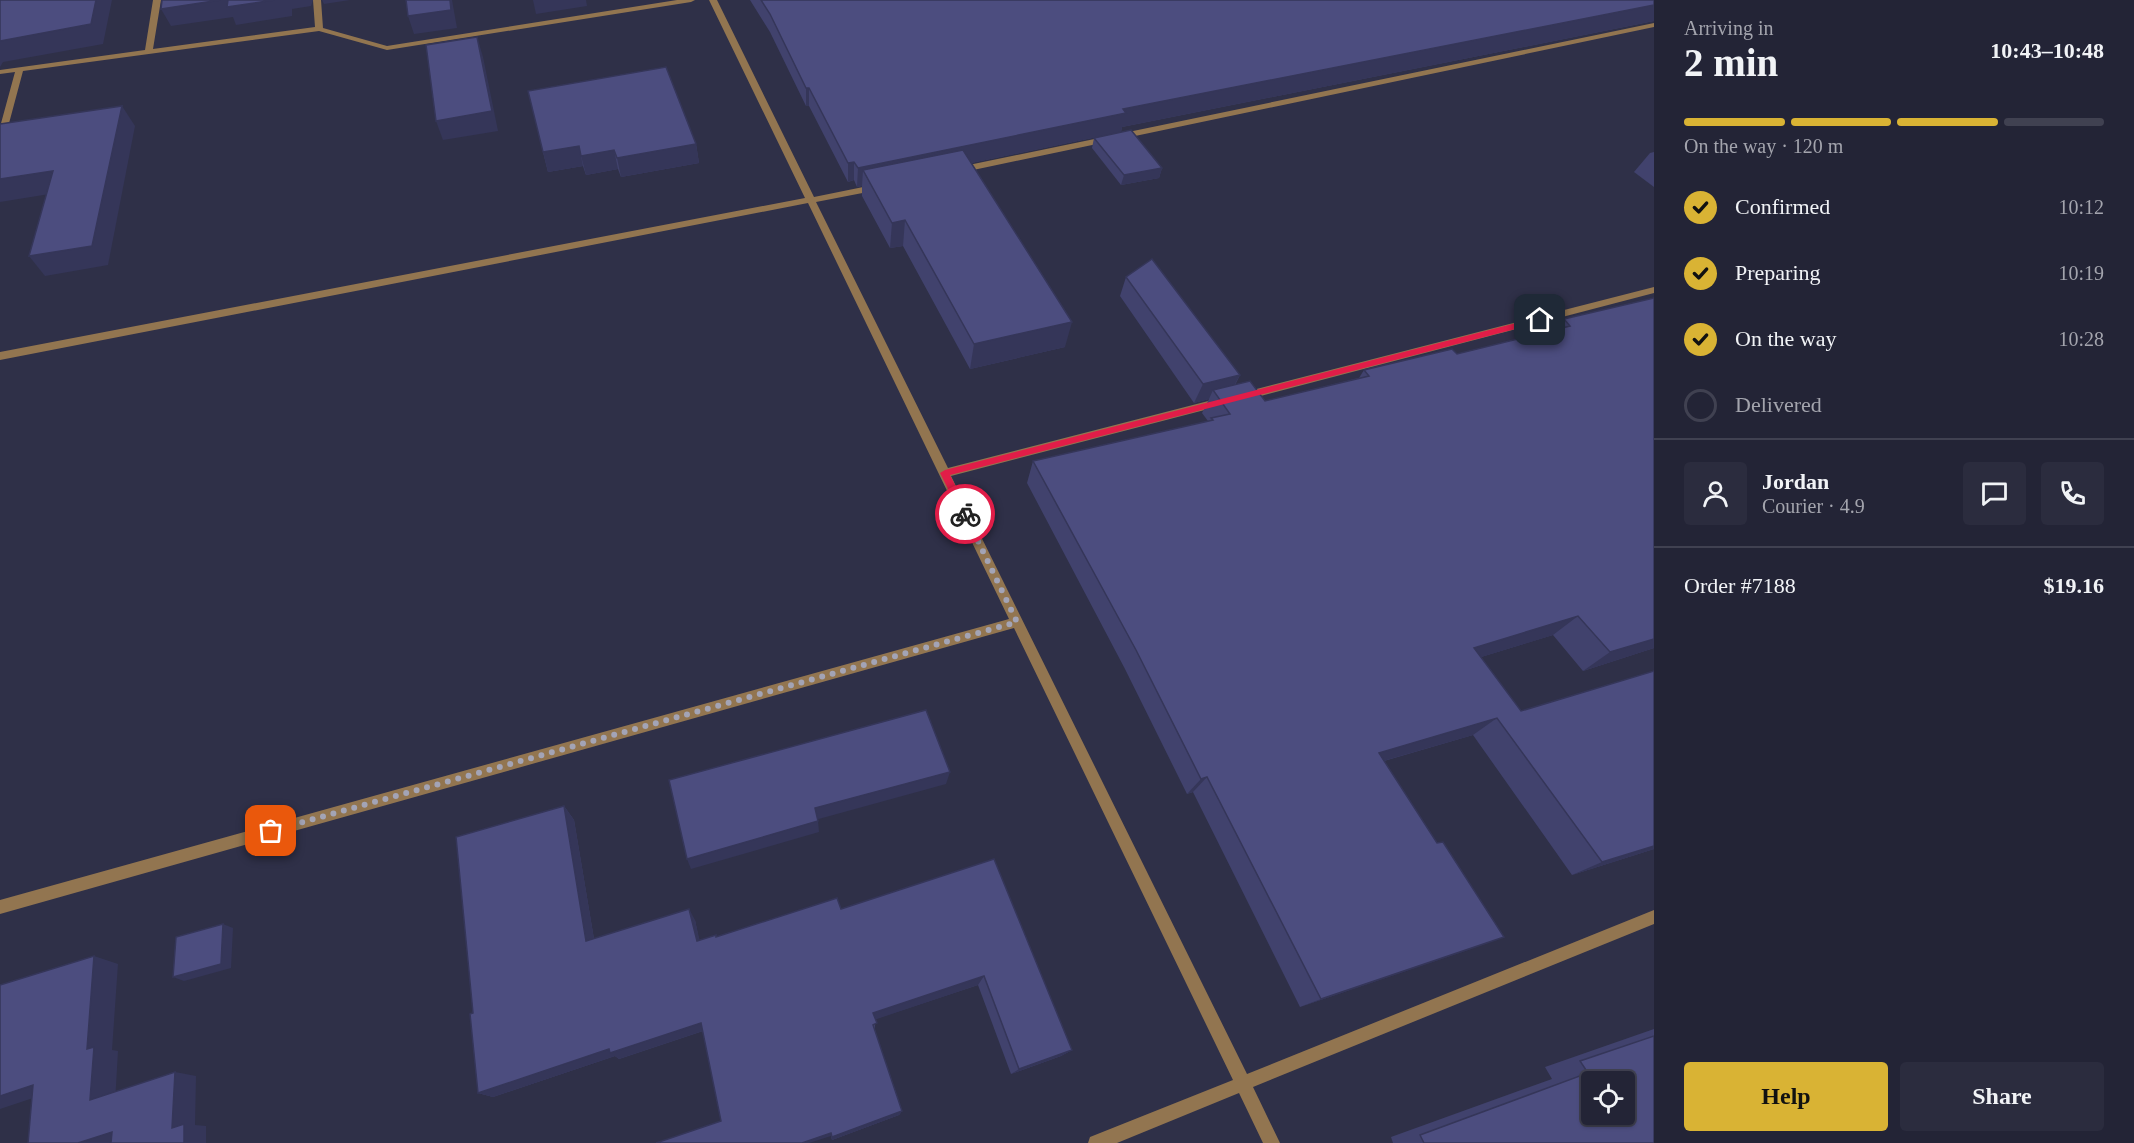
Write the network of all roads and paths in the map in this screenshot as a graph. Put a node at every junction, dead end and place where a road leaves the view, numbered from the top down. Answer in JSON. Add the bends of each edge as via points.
{"nodes":[{"id":1,"x":157,"y":0,"type":"edge"},
{"id":2,"x":317,"y":0,"type":"edge"},
{"id":3,"x":692,"y":0,"type":"edge"},
{"id":4,"x":713,"y":0,"type":"edge"},
{"id":5,"x":1654,"y":25,"type":"edge"},
{"id":6,"x":319,"y":29,"type":"junction"},
{"id":7,"x":149,"y":50,"type":"junction"},
{"id":8,"x":20,"y":69,"type":"junction"},
{"id":9,"x":0,"y":72,"type":"edge"},
{"id":10,"x":0,"y":142,"type":"edge"},
{"id":11,"x":952,"y":171,"type":"edge"},
{"id":12,"x":893,"y":184,"type":"edge"},
{"id":13,"x":812,"y":201,"type":"junction"},
{"id":14,"x":1654,"y":290,"type":"edge"},
{"id":15,"x":0,"y":356,"type":"edge"},
{"id":16,"x":945,"y":473,"type":"junction"},
{"id":17,"x":1017,"y":622,"type":"junction"},
{"id":18,"x":0,"y":907,"type":"edge"},
{"id":19,"x":1654,"y":917,"type":"edge"},
{"id":20,"x":1243,"y":1083,"type":"junction"},
{"id":21,"x":1096,"y":1143,"type":"edge"},
{"id":22,"x":1272,"y":1143,"type":"edge"}],
"edges":[{"from":1,"to":7,"type":"street"},
{"from":2,"to":6,"type":"street"},
{"from":3,"to":6,"type":"street","via":[[387,48]]},
{"from":4,"to":13,"type":"street"},
{"from":5,"to":11,"type":"street"},
{"from":6,"to":7,"type":"street"},
{"from":7,"to":8,"type":"street"},
{"from":8,"to":9,"type":"street"},
{"from":8,"to":10,"type":"street"},
{"from":12,"to":13,"type":"street"},
{"from":13,"to":15,"type":"street"},
{"from":13,"to":16,"type":"street"},
{"from":14,"to":16,"type":"street"},
{"from":16,"to":17,"type":"street"},
{"from":17,"to":18,"type":"street"},
{"from":17,"to":20,"type":"street"},
{"from":19,"to":20,"type":"street"},
{"from":20,"to":21,"type":"street"},
{"from":20,"to":22,"type":"street"}]}
